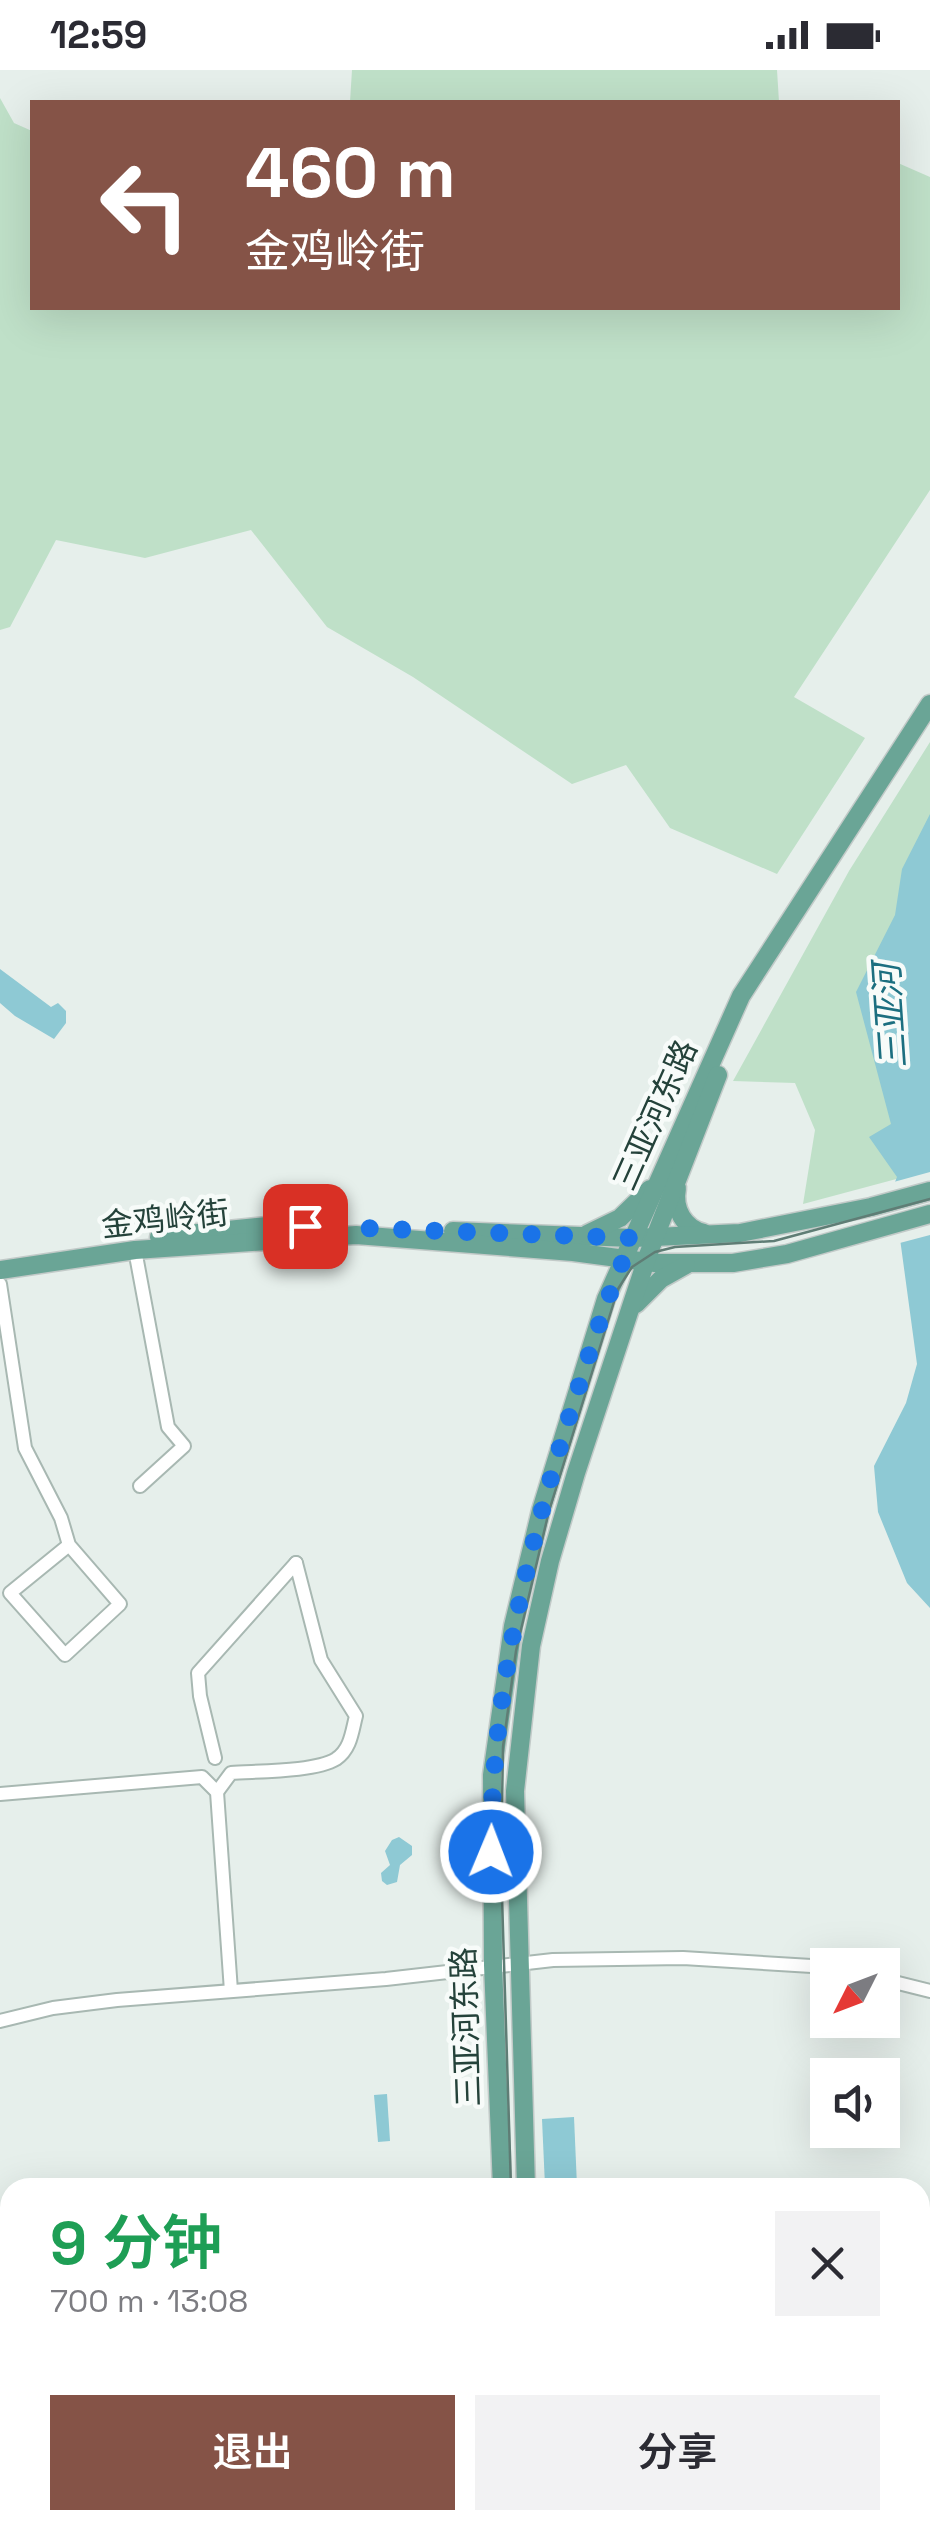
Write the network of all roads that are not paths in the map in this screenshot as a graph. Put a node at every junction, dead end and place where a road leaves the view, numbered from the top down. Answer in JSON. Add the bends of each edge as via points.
{"nodes":[{"id":1,"x":930,"y":704,"type":"edge"},
{"id":2,"x":930,"y":724,"type":"edge"},
{"id":3,"x":673,"y":1168,"type":"junction"},
{"id":4,"x":930,"y":1192,"type":"edge"},
{"id":5,"x":930,"y":1214,"type":"edge"},
{"id":6,"x":715,"y":1235,"type":"junction"},
{"id":7,"x":633,"y":1238,"type":"junction"},
{"id":8,"x":654,"y":1238,"type":"junction"},
{"id":9,"x":574,"y":1245,"type":"junction"},
{"id":10,"x":136,"y":1250,"type":"junction"},
{"id":11,"x":0,"y":1259,"type":"edge"},
{"id":12,"x":623,"y":1259,"type":"junction"},
{"id":13,"x":646,"y":1262,"type":"junction"},
{"id":14,"x":688,"y":1264,"type":"junction"},
{"id":15,"x":0,"y":1270,"type":"edge"},
{"id":16,"x":0,"y":1284,"type":"edge"},
{"id":17,"x":606,"y":1299,"type":"junction"},
{"id":18,"x":633,"y":1308,"type":"junction"},
{"id":19,"x":140,"y":1486,"type":"dead end"},
{"id":20,"x":69,"y":1544,"type":"junction"},
{"id":21,"x":214,"y":1758,"type":"junction"},
{"id":22,"x":232,"y":1774,"type":"junction"},
{"id":23,"x":202,"y":1777,"type":"junction"},
{"id":24,"x":217,"y":1792,"type":"junction"},
{"id":25,"x":0,"y":1794,"type":"edge"},
{"id":26,"x":520,"y":1962,"type":"junction"},
{"id":27,"x":493,"y":1965,"type":"junction"},
{"id":28,"x":810,"y":1966,"type":"edge"},
{"id":29,"x":900,"y":1984,"type":"edge"},
{"id":30,"x":232,"y":1991,"type":"junction"},
{"id":31,"x":930,"y":1992,"type":"edge"},
{"id":32,"x":0,"y":2020,"type":"edge"},
{"id":33,"x":502,"y":2178,"type":"edge"},
{"id":34,"x":526,"y":2178,"type":"edge"}],
"edges":[{"from":1,"to":3,"type":"main road","name":"三亚河东路","via":[[740,996]]},
{"from":2,"to":3,"type":"main road","name":"三亚河东路","via":[[780,951]]},
{"from":3,"to":6,"type":"main road","via":[[678,1210],[689,1226]]},
{"from":3,"to":7,"type":"main road","name":"三亚河东路"},
{"from":3,"to":8,"type":"main road","name":"三亚河东路"},
{"from":3,"to":9,"type":"main road","via":[[620,1218]]},
{"from":4,"to":6,"type":"main road","name":"金鸡岭街"},
{"from":5,"to":14,"type":"main road","name":"金鸡岭街","via":[[760,1260]]},
{"from":6,"to":8,"type":"main road","name":"金鸡岭街"},
{"from":7,"to":8,"type":"main road","name":"金鸡岭街"},
{"from":7,"to":9,"type":"main road","name":"金鸡岭街"},
{"from":7,"to":12,"type":"main road","name":"三亚河东路"},
{"from":8,"to":13,"type":"main road","name":"三亚河东路"},
{"from":9,"to":10,"type":"main road","name":"金鸡岭街","via":[[356,1236]]},
{"from":9,"to":11,"type":"main road","name":"金鸡岭街","via":[[344,1225],[267,1226]]},
{"from":9,"to":12,"type":"main road","name":"金鸡岭街"},
{"from":9,"to":17,"type":"main road","via":[[599,1272]]},
{"from":10,"to":15,"type":"main road","name":"金鸡岭街"},
{"from":10,"to":19,"type":"street","via":[[168,1427],[184,1446]]},
{"from":12,"to":13,"type":"main road","name":"金鸡岭街"},
{"from":12,"to":17,"type":"main road","name":"三亚河东路"},
{"from":13,"to":14,"type":"main road","name":"金鸡岭街"},
{"from":13,"to":18,"type":"main road","name":"三亚河东路"},
{"from":14,"to":18,"type":"main road","via":[[661,1279]]},
{"from":16,"to":20,"type":"street","via":[[25,1448]]},
{"from":17,"to":27,"type":"main road","name":"三亚河东路","via":[[540,1510],[513,1626],[492,1775]]},
{"from":18,"to":26,"type":"main road","name":"三亚河东路","via":[[563,1515],[531,1646],[515,1791]]},
{"from":20,"to":20,"type":"street","via":[[120,1604],[64,1655],[10,1593]]},
{"from":21,"to":22,"type":"street"},
{"from":21,"to":22,"type":"street","via":[[198,1673],[296,1563],[321,1660],[356,1716],[350,1744],[335,1760]]},
{"from":21,"to":23,"type":"street"},
{"from":22,"to":24,"type":"street"},
{"from":23,"to":24,"type":"street"},
{"from":23,"to":25,"type":"street"},
{"from":24,"to":30,"type":"street"},
{"from":26,"to":27,"type":"street"},
{"from":26,"to":28,"type":"street","via":[[683,1958]]},
{"from":26,"to":34,"type":"main road","name":"三亚河东路"},
{"from":27,"to":30,"type":"street"},
{"from":27,"to":33,"type":"main road","name":"三亚河东路"},
{"from":29,"to":31,"type":"street"},
{"from":30,"to":32,"type":"street","via":[[101,2002]]}]}
